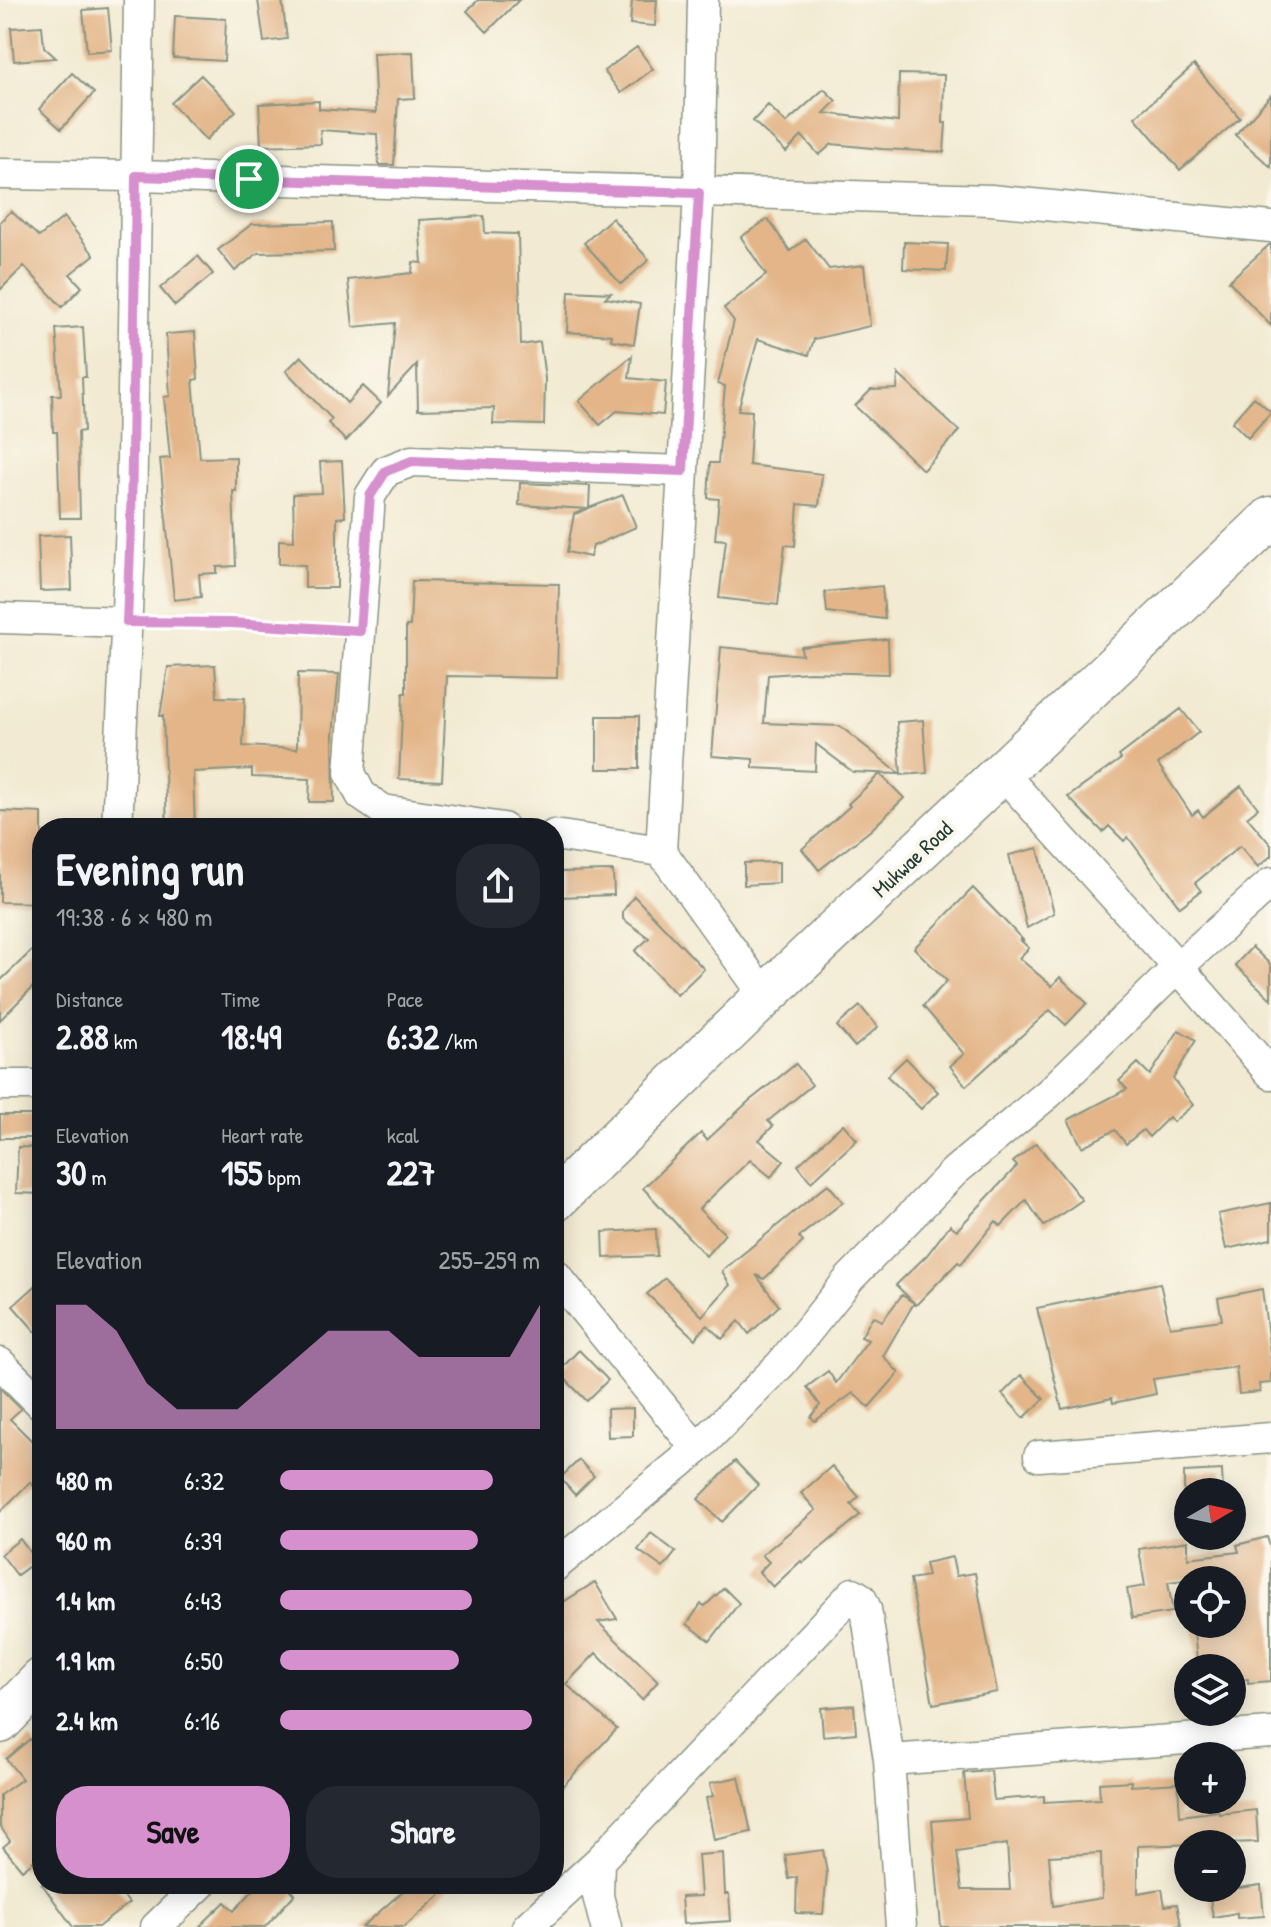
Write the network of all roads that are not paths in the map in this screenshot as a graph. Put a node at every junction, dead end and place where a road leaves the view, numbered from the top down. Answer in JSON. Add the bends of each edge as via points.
{"nodes":[{"id":1,"x":139,"y":0,"type":"edge"},
{"id":2,"x":703,"y":0,"type":"edge"},
{"id":3,"x":0,"y":174,"type":"edge"},
{"id":4,"x":136,"y":176,"type":"junction"},
{"id":5,"x":699,"y":193,"type":"junction"},
{"id":6,"x":1271,"y":226,"type":"edge"},
{"id":7,"x":683,"y":471,"type":"junction"},
{"id":8,"x":1271,"y":518,"type":"edge"},
{"id":9,"x":0,"y":618,"type":"edge"},
{"id":10,"x":127,"y":622,"type":"junction"},
{"id":11,"x":1003,"y":774,"type":"junction"},
{"id":12,"x":117,"y":818,"type":"edge"},
{"id":13,"x":436,"y":818,"type":"edge"},
{"id":14,"x":564,"y":836,"type":"edge"},
{"id":15,"x":661,"y":851,"type":"junction"},
{"id":16,"x":1271,"y":883,"type":"edge"},
{"id":17,"x":1178,"y":967,"type":"junction"},
{"id":18,"x":765,"y":996,"type":"junction"},
{"id":19,"x":1271,"y":1074,"type":"edge"},
{"id":20,"x":0,"y":1085,"type":"edge"},
{"id":21,"x":32,"y":1085,"type":"edge"},
{"id":22,"x":564,"y":1191,"type":"edge"},
{"id":23,"x":564,"y":1285,"type":"edge"},
{"id":24,"x":0,"y":1363,"type":"edge"},
{"id":25,"x":32,"y":1395,"type":"edge"},
{"id":26,"x":1271,"y":1438,"type":"edge"},
{"id":27,"x":697,"y":1449,"type":"junction"},
{"id":28,"x":1039,"y":1456,"type":"dead end"},
{"id":29,"x":564,"y":1559,"type":"edge"},
{"id":30,"x":32,"y":1689,"type":"edge"},
{"id":31,"x":0,"y":1722,"type":"edge"},
{"id":32,"x":1271,"y":1733,"type":"edge"},
{"id":33,"x":889,"y":1760,"type":"junction"},
{"id":34,"x":599,"y":1861,"type":"junction"},
{"id":35,"x":564,"y":1893,"type":"edge"},
{"id":36,"x":191,"y":1894,"type":"edge"},
{"id":37,"x":563,"y":1894,"type":"edge"},
{"id":38,"x":156,"y":1927,"type":"edge"},
{"id":39,"x":527,"y":1927,"type":"edge"},
{"id":40,"x":606,"y":1927,"type":"edge"},
{"id":41,"x":901,"y":1927,"type":"edge"}],
"edges":[{"from":1,"to":4,"type":"street"},
{"from":2,"to":5,"type":"street"},
{"from":3,"to":4,"type":"street"},
{"from":4,"to":5,"type":"street"},
{"from":4,"to":10,"type":"street"},
{"from":5,"to":6,"type":"street","via":[[991,200]]},
{"from":5,"to":7,"type":"street"},
{"from":7,"to":13,"type":"street","via":[[412,461],[386,471],[370,496],[350,773],[361,795],[383,810]]},
{"from":7,"to":15,"type":"street"},
{"from":8,"to":11,"type":"street","name":"Mukwae Road"},
{"from":9,"to":10,"type":"street"},
{"from":10,"to":12,"type":"street"},
{"from":11,"to":17,"type":"street"},
{"from":11,"to":18,"type":"street","name":"Mukwae Road"},
{"from":14,"to":15,"type":"street"},
{"from":15,"to":18,"type":"street"},
{"from":16,"to":17,"type":"street"},
{"from":17,"to":19,"type":"street"},
{"from":17,"to":27,"type":"street","via":[[1049,1093],[955,1171],[850,1278],[781,1364]]},
{"from":18,"to":22,"type":"street","name":"Mukwae Road"},
{"from":20,"to":21,"type":"street"},
{"from":23,"to":27,"type":"street"},
{"from":24,"to":25,"type":"street"},
{"from":26,"to":28,"type":"street"},
{"from":27,"to":29,"type":"street"},
{"from":30,"to":31,"type":"street"},
{"from":32,"to":33,"type":"street"},
{"from":33,"to":34,"type":"street","via":[[866,1609],[853,1593]]},
{"from":33,"to":41,"type":"street"},
{"from":34,"to":35,"type":"street"},
{"from":34,"to":40,"type":"street","via":[[598,1896]]},
{"from":36,"to":38,"type":"street"},
{"from":37,"to":39,"type":"street"}]}
